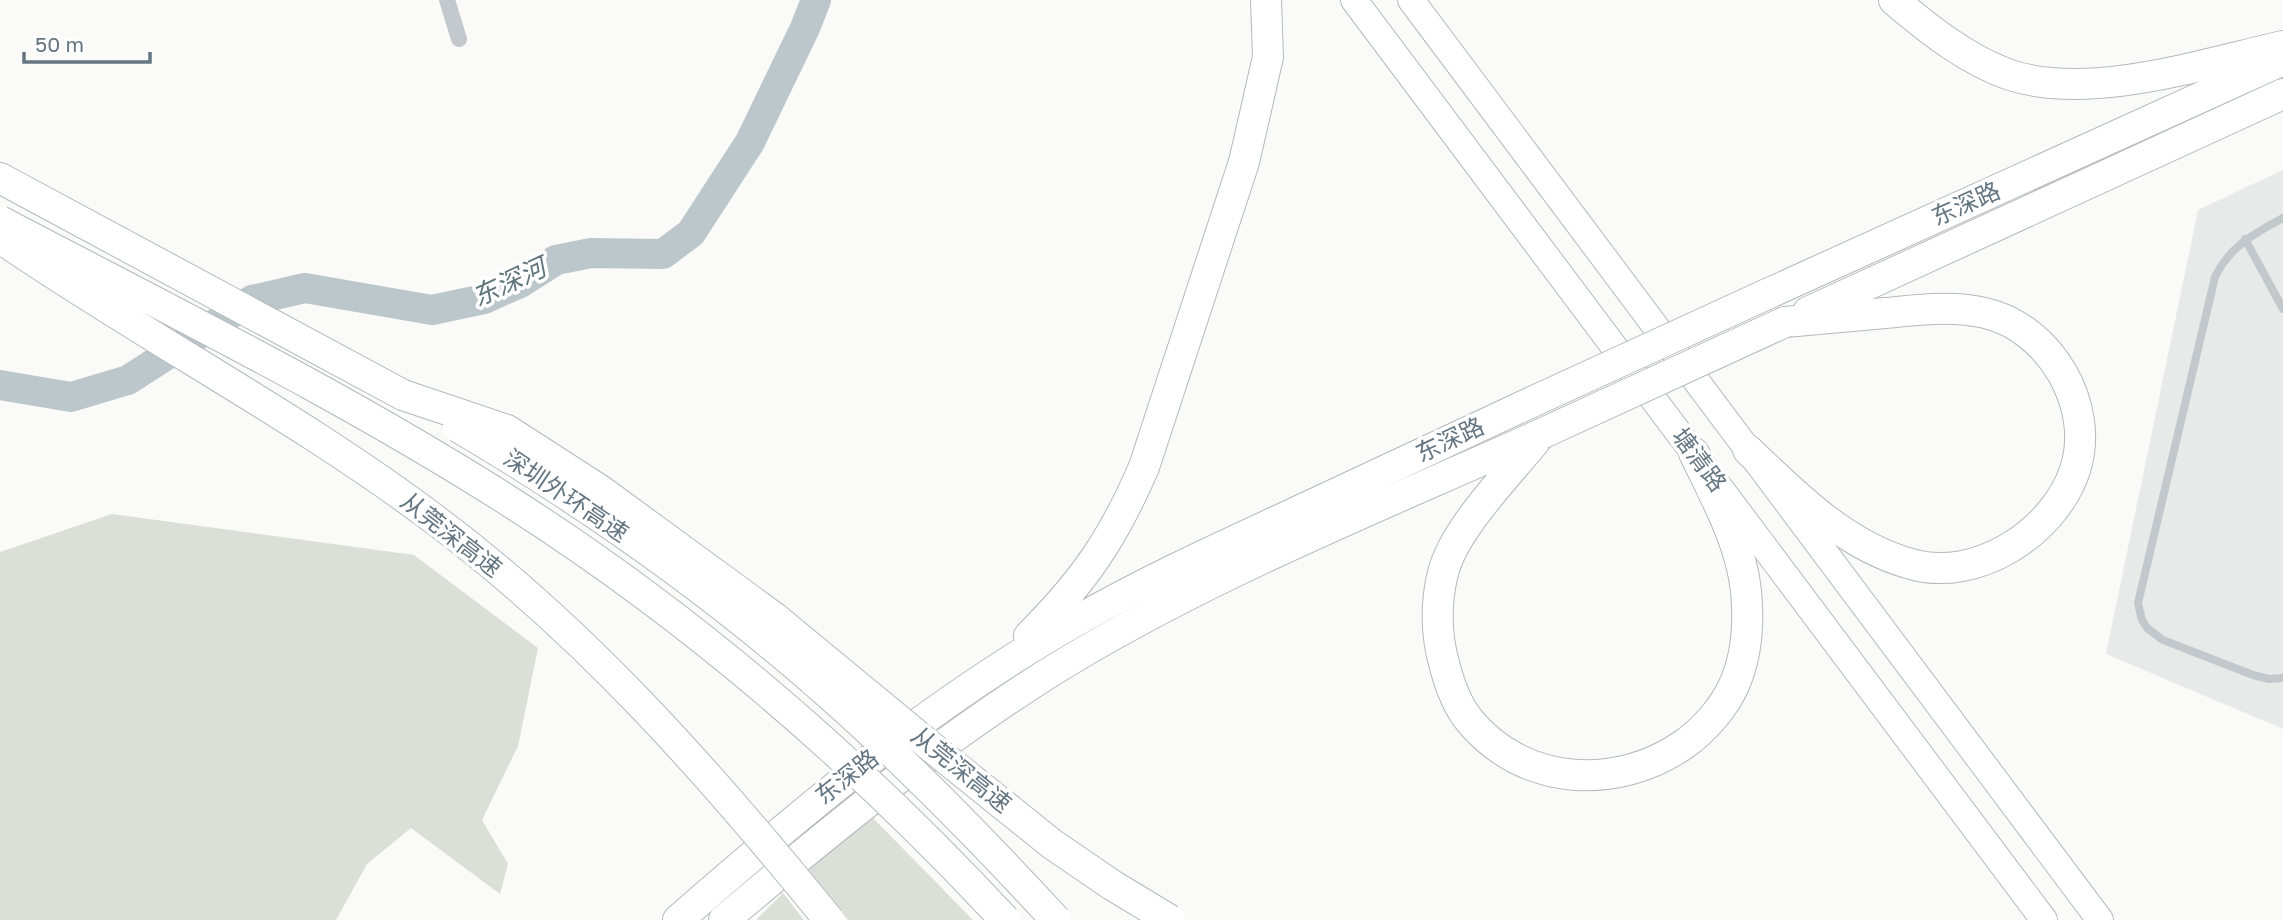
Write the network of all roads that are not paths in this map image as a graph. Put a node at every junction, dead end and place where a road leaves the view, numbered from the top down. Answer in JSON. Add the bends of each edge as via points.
{"nodes":[{"id":1,"x":447,"y":0,"type":"edge"},
{"id":2,"x":1266,"y":0,"type":"edge"},
{"id":3,"x":1354,"y":0,"type":"edge"},
{"id":4,"x":1411,"y":0,"type":"edge"},
{"id":5,"x":1894,"y":0,"type":"edge"},
{"id":6,"x":460,"y":39,"type":"dead end"},
{"id":7,"x":2283,"y":46,"type":"edge"},
{"id":8,"x":2283,"y":60,"type":"edge"},
{"id":9,"x":2283,"y":94,"type":"edge"},
{"id":10,"x":0,"y":178,"type":"edge"},
{"id":11,"x":2283,"y":218,"type":"edge"},
{"id":12,"x":0,"y":221,"type":"edge"},
{"id":13,"x":0,"y":238,"type":"edge"},
{"id":14,"x":2245,"y":239,"type":"junction"},
{"id":15,"x":2283,"y":309,"type":"edge"},
{"id":16,"x":1785,"y":322,"type":"junction"},
{"id":17,"x":403,"y":395,"type":"junction"},
{"id":18,"x":1541,"y":434,"type":"junction"},
{"id":19,"x":1748,"y":450,"type":"junction"},
{"id":20,"x":1694,"y":453,"type":"junction"},
{"id":21,"x":990,"y":674,"type":"junction"},
{"id":22,"x":2283,"y":678,"type":"edge"},
{"id":23,"x":678,"y":920,"type":"edge"},
{"id":24,"x":723,"y":920,"type":"edge"},
{"id":25,"x":829,"y":920,"type":"edge"},
{"id":26,"x":1005,"y":920,"type":"edge"},
{"id":27,"x":1056,"y":920,"type":"edge"},
{"id":28,"x":1170,"y":920,"type":"edge"},
{"id":29,"x":2044,"y":920,"type":"edge"},
{"id":30,"x":2100,"y":920,"type":"edge"}],
"edges":[{"from":1,"to":6,"type":"street"},
{"from":2,"to":21,"type":"highway","via":[[1268,57],[1244,162],[1129,504],[1089,571]]},
{"from":3,"to":20,"type":"main road","name":"塘清路"},
{"from":4,"to":19,"type":"main road","name":"塘清路"},
{"from":5,"to":7,"type":"highway","via":[[1979,61],[2011,75],[2046,82],[2126,81]]},
{"from":8,"to":21,"type":"highway","name":"东深路","bridge":true,"via":[[1182,565],[1079,619]]},
{"from":9,"to":16,"type":"highway","name":"东深路"},
{"from":10,"to":17,"type":"highway","name":"深圳外环高速"},
{"from":11,"to":14,"type":"lane"},
{"from":12,"to":26,"type":"highway","name":"深圳外环高速","bridge":true,"via":[[384,427],[560,535],[805,723]]},
{"from":13,"to":25,"type":"highway","name":"从莞深高速","bridge":true,"via":[[318,438],[450,531],[555,622],[655,719],[751,824]]},
{"from":14,"to":15,"type":"lane"},
{"from":14,"to":22,"type":"lane","via":[[2227,256],[2211,289],[2138,603],[2147,628],[2164,640],[2253,675]]},
{"from":16,"to":18,"type":"highway","name":"东深路","bridge":true},
{"from":16,"to":19,"type":"highway","via":[[1925,309],[1986,313],[2011,322],[2054,359],[2068,384],[2080,440],[2075,470],[2039,525],[2011,547],[1979,562],[1947,569],[1913,565],[1857,540],[1798,499]]},
{"from":17,"to":27,"type":"highway","name":"深圳外环高速","bridge":true,"via":[[601,518],[786,658],[908,769]]},
{"from":17,"to":28,"type":"highway","name":"从莞深高速","bridge":true,"via":[[507,430],[600,490],[775,618],[1052,844]]},
{"from":18,"to":20,"type":"highway","via":[[1454,547],[1443,572],[1437,641],[1456,699],[1469,719],[1511,755],[1561,774],[1620,774],[1666,757],[1704,727],[1734,686],[1746,638],[1745,589],[1725,519]]},
{"from":18,"to":24,"type":"highway","name":"东深路","via":[[1218,581],[1050,673],[901,775]]},
{"from":19,"to":30,"type":"main road","name":"塘清路"},
{"from":20,"to":29,"type":"main road","name":"塘清路"},
{"from":21,"to":23,"type":"highway","name":"东深路","via":[[797,816]]}]}
